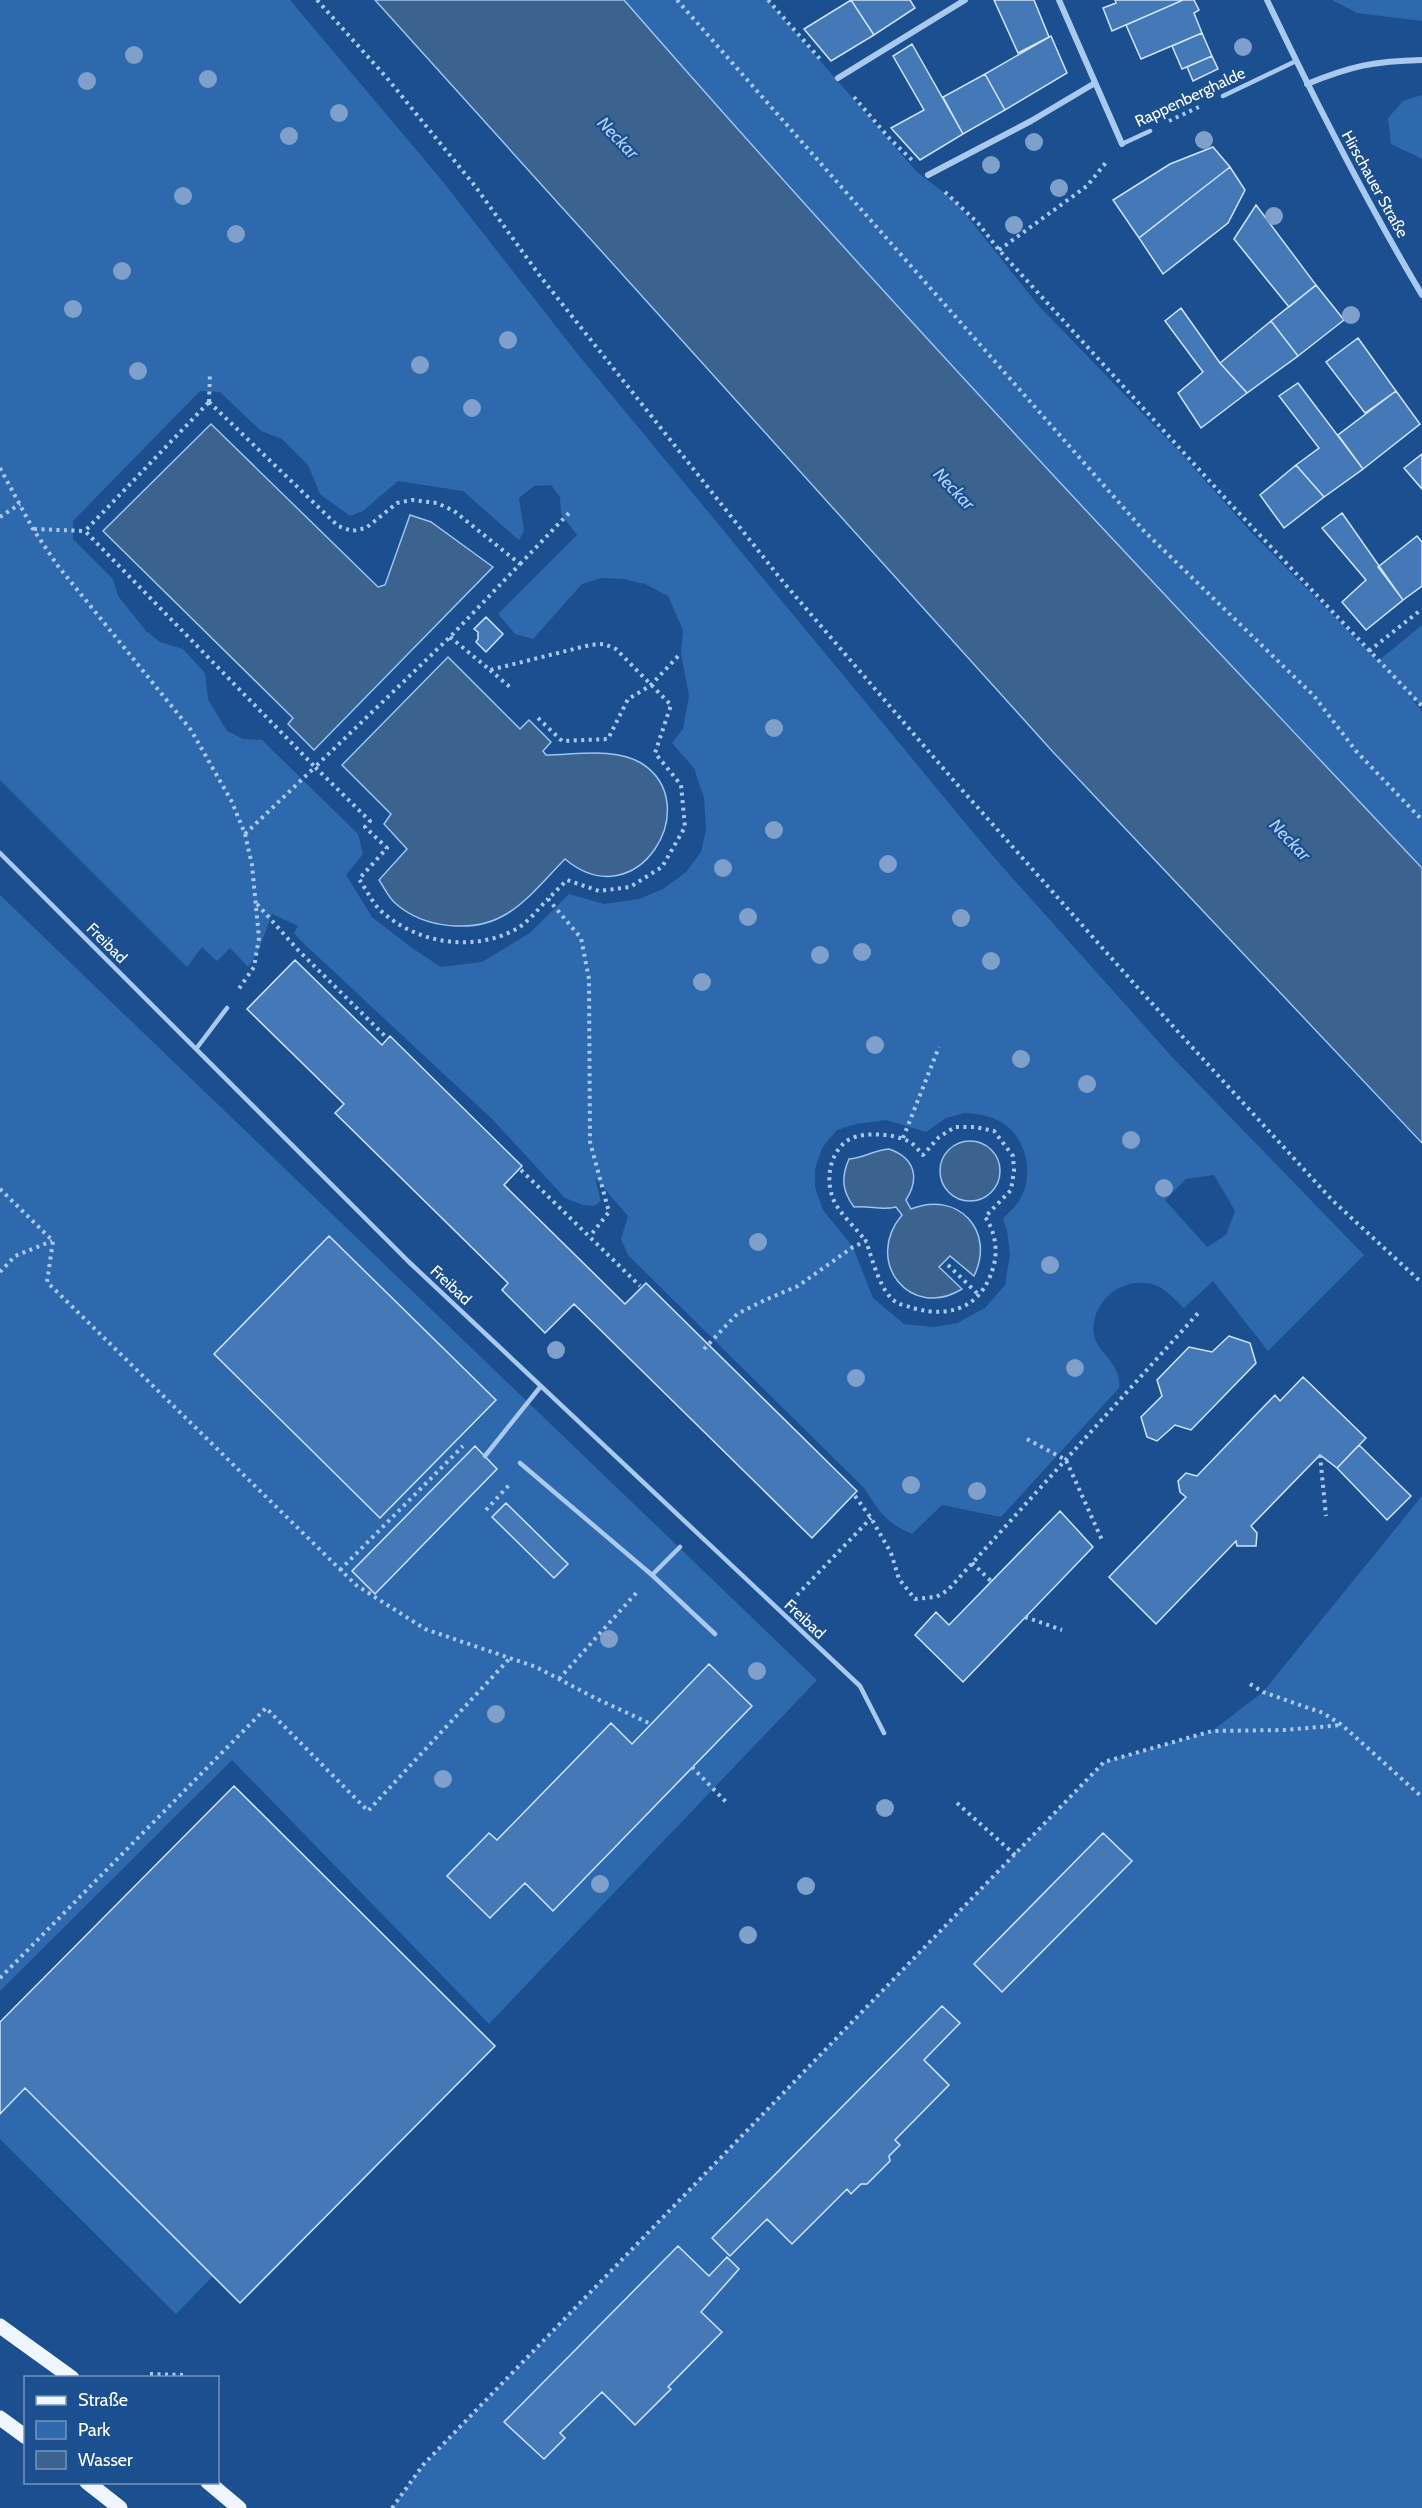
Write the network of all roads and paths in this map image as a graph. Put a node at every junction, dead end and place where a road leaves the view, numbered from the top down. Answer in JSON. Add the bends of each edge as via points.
{"nodes":[{"id":1,"x":317,"y":0,"type":"edge"},
{"id":2,"x":677,"y":0,"type":"edge"},
{"id":3,"x":768,"y":0,"type":"edge"},
{"id":4,"x":965,"y":0,"type":"edge"},
{"id":5,"x":1059,"y":0,"type":"edge"},
{"id":6,"x":1267,"y":0,"type":"edge"},
{"id":7,"x":1422,"y":60,"type":"edge"},
{"id":8,"x":1296,"y":61,"type":"junction"},
{"id":9,"x":838,"y":78,"type":"junction"},
{"id":10,"x":1095,"y":83,"type":"junction"},
{"id":11,"x":1307,"y":84,"type":"junction"},
{"id":12,"x":1223,"y":96,"type":"joint"},
{"id":13,"x":1150,"y":131,"type":"joint"},
{"id":14,"x":1122,"y":144,"type":"junction"},
{"id":15,"x":928,"y":175,"type":"junction"},
{"id":16,"x":999,"y":250,"type":"junction"},
{"id":17,"x":1422,"y":295,"type":"edge"},
{"id":18,"x":210,"y":372,"type":"dead end"},
{"id":19,"x":209,"y":402,"type":"junction"},
{"id":20,"x":0,"y":468,"type":"edge"},
{"id":21,"x":20,"y":504,"type":"junction"},
{"id":22,"x":568,"y":513,"type":"dead end"},
{"id":23,"x":0,"y":518,"type":"edge"},
{"id":24,"x":33,"y":529,"type":"junction"},
{"id":25,"x":85,"y":531,"type":"junction"},
{"id":26,"x":520,"y":564,"type":"junction"},
{"id":27,"x":1422,"y":609,"type":"edge"},
{"id":28,"x":450,"y":637,"type":"junction"},
{"id":29,"x":1369,"y":651,"type":"junction"},
{"id":30,"x":681,"y":653,"type":"dead end"},
{"id":31,"x":489,"y":670,"type":"junction"},
{"id":32,"x":650,"y":686,"type":"junction"},
{"id":33,"x":511,"y":688,"type":"dead end"},
{"id":34,"x":1422,"y":706,"type":"edge"},
{"id":35,"x":538,"y":718,"type":"dead end"},
{"id":36,"x":315,"y":767,"type":"junction"},
{"id":37,"x":1422,"y":820,"type":"edge"},
{"id":38,"x":246,"y":834,"type":"junction"},
{"id":39,"x":0,"y":853,"type":"edge"},
{"id":40,"x":548,"y":899,"type":"junction"},
{"id":41,"x":256,"y":904,"type":"junction"},
{"id":42,"x":227,"y":1008,"type":"joint"},
{"id":43,"x":387,"y":1038,"type":"dead end"},
{"id":44,"x":939,"y":1047,"type":"dead end"},
{"id":45,"x":196,"y":1049,"type":"junction"},
{"id":46,"x":903,"y":1138,"type":"junction"},
{"id":47,"x":521,"y":1170,"type":"dead end"},
{"id":48,"x":0,"y":1189,"type":"edge"},
{"id":49,"x":590,"y":1236,"type":"junction"},
{"id":50,"x":53,"y":1241,"type":"junction"},
{"id":51,"x":866,"y":1241,"type":"junction"},
{"id":52,"x":948,"y":1265,"type":"dead end"},
{"id":53,"x":0,"y":1272,"type":"edge"},
{"id":54,"x":1422,"y":1283,"type":"edge"},
{"id":55,"x":640,"y":1286,"type":"dead end"},
{"id":56,"x":980,"y":1296,"type":"junction"},
{"id":57,"x":1200,"y":1311,"type":"dead end"},
{"id":58,"x":704,"y":1349,"type":"dead end"},
{"id":59,"x":542,"y":1386,"type":"junction"},
{"id":60,"x":459,"y":1437,"type":"dead end"},
{"id":61,"x":1027,"y":1439,"type":"dead end"},
{"id":62,"x":1320,"y":1455,"type":"dead end"},
{"id":63,"x":485,"y":1456,"type":"dead end"},
{"id":64,"x":1066,"y":1460,"type":"junction"},
{"id":65,"x":520,"y":1463,"type":"dead end"},
{"id":66,"x":509,"y":1487,"type":"dead end"},
{"id":67,"x":855,"y":1496,"type":"dead end"},
{"id":68,"x":486,"y":1510,"type":"dead end"},
{"id":69,"x":1326,"y":1516,"type":"dead end"},
{"id":70,"x":871,"y":1518,"type":"junction"},
{"id":71,"x":1102,"y":1540,"type":"dead end"},
{"id":72,"x":680,"y":1547,"type":"dead end"},
{"id":73,"x":972,"y":1563,"type":"junction"},
{"id":74,"x":340,"y":1570,"type":"junction"},
{"id":75,"x":652,"y":1575,"type":"junction"},
{"id":76,"x":992,"y":1582,"type":"dead end"},
{"id":77,"x":631,"y":1599,"type":"dead end"},
{"id":78,"x":781,"y":1613,"type":"junction"},
{"id":79,"x":1025,"y":1617,"type":"dead end"},
{"id":80,"x":1062,"y":1630,"type":"dead end"},
{"id":81,"x":715,"y":1634,"type":"dead end"},
{"id":82,"x":510,"y":1658,"type":"junction"},
{"id":83,"x":559,"y":1679,"type":"junction"},
{"id":84,"x":1250,"y":1684,"type":"dead end"},
{"id":85,"x":651,"y":1724,"type":"dead end"},
{"id":86,"x":1342,"y":1725,"type":"junction"},
{"id":87,"x":884,"y":1733,"type":"dead end"},
{"id":88,"x":692,"y":1767,"type":"dead end"},
{"id":89,"x":1422,"y":1797,"type":"edge"},
{"id":90,"x":727,"y":1803,"type":"dead end"},
{"id":91,"x":957,"y":1803,"type":"dead end"},
{"id":92,"x":1015,"y":1855,"type":"junction"},
{"id":93,"x":0,"y":1978,"type":"edge"},
{"id":94,"x":0,"y":2326,"type":"edge"},
{"id":95,"x":150,"y":2374,"type":"dead end"},
{"id":96,"x":186,"y":2375,"type":"dead end"},
{"id":97,"x":69,"y":2376,"type":"edge"},
{"id":98,"x":0,"y":2418,"type":"edge"},
{"id":99,"x":24,"y":2436,"type":"edge"},
{"id":100,"x":90,"y":2484,"type":"edge"},
{"id":101,"x":210,"y":2484,"type":"edge"},
{"id":102,"x":120,"y":2508,"type":"edge"},
{"id":103,"x":239,"y":2508,"type":"edge"},
{"id":104,"x":392,"y":2508,"type":"edge"}],
"edges":[{"from":1,"to":54,"type":"path","via":[[467,177],[547,285],[838,646],[1154,1006],[1332,1200]]},
{"from":2,"to":37,"type":"path","via":[[1144,531],[1314,696],[1356,752]]},
{"from":3,"to":9,"type":"path"},
{"from":4,"to":9,"type":"street"},
{"from":5,"to":10,"type":"street","name":"Rappenberghalde"},
{"from":6,"to":8,"type":"street"},
{"from":7,"to":11,"type":"street","via":[[1380,61],[1344,69]]},
{"from":8,"to":11,"type":"street"},
{"from":8,"to":12,"type":"lane","name":"Rappenberghalde"},
{"from":9,"to":15,"type":"path","via":[[890,139]]},
{"from":10,"to":14,"type":"street","name":"Rappenberghalde"},
{"from":10,"to":15,"type":"street"},
{"from":11,"to":17,"type":"street","name":"Hirschauer Straße","via":[[1372,211]]},
{"from":12,"to":13,"type":"path","name":"Rappenberghalde"},
{"from":13,"to":14,"type":"lane","name":"Rappenberghalde"},
{"from":14,"to":16,"type":"path","via":[[1087,186]]},
{"from":15,"to":16,"type":"path","via":[[978,223]]},
{"from":16,"to":29,"type":"path"},
{"from":18,"to":19,"type":"path"},
{"from":19,"to":25,"type":"path"},
{"from":19,"to":26,"type":"path","via":[[338,526],[352,531],[366,528],[398,503],[437,503],[454,511]]},
{"from":20,"to":21,"type":"path"},
{"from":21,"to":23,"type":"path"},
{"from":21,"to":24,"type":"path"},
{"from":22,"to":26,"type":"path"},
{"from":24,"to":25,"type":"path"},
{"from":24,"to":38,"type":"path","via":[[58,566],[191,730],[214,767]]},
{"from":25,"to":36,"type":"path"},
{"from":26,"to":28,"type":"path"},
{"from":27,"to":29,"type":"path"},
{"from":28,"to":31,"type":"path"},
{"from":28,"to":36,"type":"path"},
{"from":29,"to":34,"type":"path"},
{"from":30,"to":32,"type":"path"},
{"from":31,"to":32,"type":"path","via":[[604,644],[616,649]]},
{"from":31,"to":33,"type":"path"},
{"from":32,"to":35,"type":"path","via":[[628,699],[608,739],[562,741]]},
{"from":32,"to":40,"type":"path","via":[[671,705],[655,753],[681,785],[685,827],[662,867],[630,887],[599,891],[567,880]]},
{"from":36,"to":38,"type":"path"},
{"from":36,"to":40,"type":"path","via":[[370,821],[365,827],[387,848],[359,879],[379,909],[413,933],[447,942],[485,941],[518,927]]},
{"from":38,"to":41,"type":"path"},
{"from":39,"to":45,"type":"lane","name":"Freibad"},
{"from":40,"to":49,"type":"path","via":[[581,938],[589,980],[590,1142],[609,1212]]},
{"from":41,"to":42,"type":"path","via":[[259,938],[254,967]]},
{"from":41,"to":43,"type":"path"},
{"from":42,"to":45,"type":"lane"},
{"from":44,"to":46,"type":"path"},
{"from":45,"to":59,"type":"lane","name":"Freibad","via":[[409,1262]]},
{"from":46,"to":51,"type":"path","via":[[860,1136],[844,1143],[834,1156],[828,1179],[834,1203]]},
{"from":46,"to":56,"type":"path","via":[[923,1155],[939,1137],[955,1127],[975,1127],[994,1131],[1013,1156],[1011,1190],[985,1217],[991,1224],[996,1250],[991,1280]]},
{"from":47,"to":49,"type":"path"},
{"from":48,"to":50,"type":"path"},
{"from":49,"to":55,"type":"path"},
{"from":50,"to":53,"type":"path","via":[[15,1256]]},
{"from":50,"to":74,"type":"path","via":[[47,1282]]},
{"from":51,"to":56,"type":"path","via":[[881,1284],[896,1302],[923,1311],[944,1312]]},
{"from":51,"to":58,"type":"path","via":[[798,1286],[737,1314]]},
{"from":52,"to":56,"type":"path"},
{"from":57,"to":64,"type":"path"},
{"from":59,"to":63,"type":"lane"},
{"from":59,"to":78,"type":"lane","name":"Freibad"},
{"from":60,"to":74,"type":"path","via":[[466,1443]]},
{"from":61,"to":64,"type":"path"},
{"from":62,"to":69,"type":"path"},
{"from":64,"to":71,"type":"path"},
{"from":64,"to":73,"type":"path"},
{"from":65,"to":75,"type":"lane"},
{"from":66,"to":68,"type":"path"},
{"from":67,"to":70,"type":"path"},
{"from":70,"to":73,"type":"path","via":[[891,1553],[899,1579],[915,1599],[936,1597],[948,1590]]},
{"from":70,"to":78,"type":"path"},
{"from":72,"to":75,"type":"lane"},
{"from":73,"to":76,"type":"path"},
{"from":74,"to":82,"type":"path","via":[[356,1586],[425,1629]]},
{"from":75,"to":81,"type":"lane"},
{"from":77,"to":83,"type":"path"},
{"from":78,"to":87,"type":"lane","name":"Freibad","via":[[860,1686]]},
{"from":79,"to":80,"type":"path"},
{"from":82,"to":83,"type":"path"},
{"from":82,"to":93,"type":"path","via":[[368,1810],[266,1708]]},
{"from":83,"to":85,"type":"path"},
{"from":84,"to":86,"type":"path","via":[[1323,1713]]},
{"from":86,"to":89,"type":"path"},
{"from":86,"to":92,"type":"path","via":[[1212,1731],[1104,1762]]},
{"from":88,"to":90,"type":"path"},
{"from":91,"to":92,"type":"path"},
{"from":92,"to":104,"type":"path","via":[[423,2465]]},
{"from":94,"to":97,"type":"main road"},
{"from":95,"to":96,"type":"path"},
{"from":98,"to":99,"type":"main road"},
{"from":100,"to":102,"type":"main road"},
{"from":101,"to":103,"type":"main road"}]}
